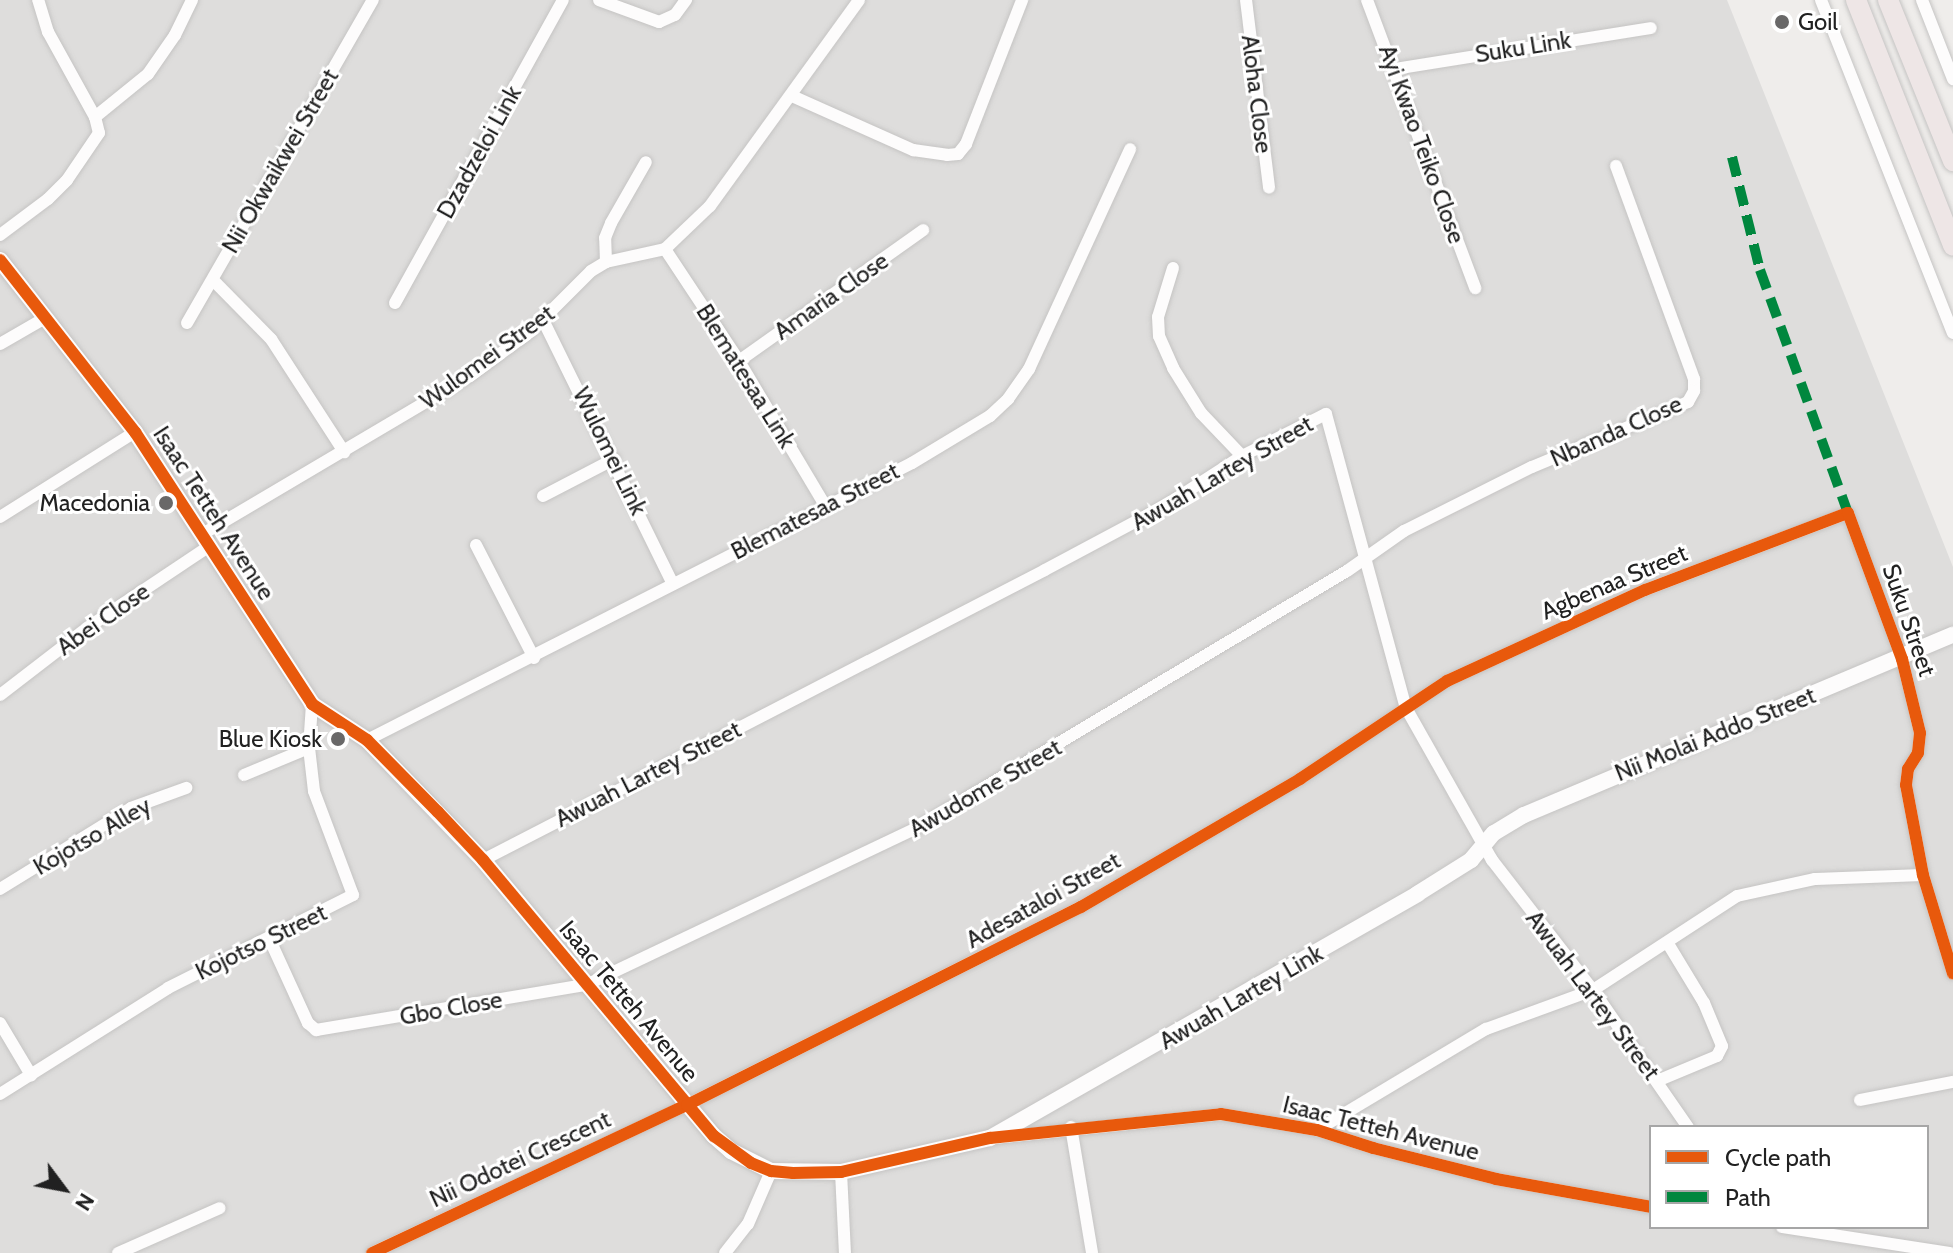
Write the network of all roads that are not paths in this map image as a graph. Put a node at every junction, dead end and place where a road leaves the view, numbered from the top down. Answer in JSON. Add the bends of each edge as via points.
{"nodes":[{"id":1,"x":38,"y":0,"type":"edge"},
{"id":2,"x":192,"y":0,"type":"edge"},
{"id":3,"x":373,"y":0,"type":"edge"},
{"id":4,"x":563,"y":0,"type":"edge"},
{"id":5,"x":599,"y":0,"type":"edge"},
{"id":6,"x":686,"y":0,"type":"edge"},
{"id":7,"x":859,"y":0,"type":"edge"},
{"id":8,"x":1022,"y":0,"type":"edge"},
{"id":9,"x":1246,"y":0,"type":"edge"},
{"id":10,"x":1367,"y":0,"type":"edge"},
{"id":11,"x":1821,"y":0,"type":"edge"},
{"id":12,"x":1856,"y":0,"type":"edge"},
{"id":13,"x":1888,"y":0,"type":"edge"},
{"id":14,"x":1922,"y":0,"type":"edge"},
{"id":15,"x":1651,"y":28,"type":"dead end"},
{"id":16,"x":1395,"y":69,"type":"junction"},
{"id":17,"x":1953,"y":79,"type":"edge"},
{"id":18,"x":792,"y":96,"type":"junction"},
{"id":19,"x":95,"y":117,"type":"junction"},
{"id":20,"x":1130,"y":149,"type":"dead end"},
{"id":21,"x":1953,"y":161,"type":"edge"},
{"id":22,"x":646,"y":162,"type":"dead end"},
{"id":23,"x":1616,"y":166,"type":"dead end"},
{"id":24,"x":1269,"y":188,"type":"dead end"},
{"id":25,"x":923,"y":230,"type":"dead end"},
{"id":26,"x":0,"y":235,"type":"edge"},
{"id":27,"x":1953,"y":245,"type":"edge"},
{"id":28,"x":665,"y":249,"type":"junction"},
{"id":29,"x":0,"y":260,"type":"edge"},
{"id":30,"x":606,"y":262,"type":"junction"},
{"id":31,"x":1173,"y":268,"type":"dead end"},
{"id":32,"x":213,"y":280,"type":"junction"},
{"id":33,"x":1475,"y":288,"type":"dead end"},
{"id":34,"x":395,"y":303,"type":"dead end"},
{"id":35,"x":45,"y":318,"type":"junction"},
{"id":36,"x":543,"y":320,"type":"junction"},
{"id":37,"x":187,"y":323,"type":"dead end"},
{"id":38,"x":1953,"y":333,"type":"edge"},
{"id":39,"x":0,"y":344,"type":"edge"},
{"id":40,"x":739,"y":361,"type":"junction"},
{"id":41,"x":135,"y":432,"type":"junction"},
{"id":42,"x":344,"y":452,"type":"junction"},
{"id":43,"x":1242,"y":456,"type":"junction"},
{"id":44,"x":614,"y":459,"type":"junction"},
{"id":45,"x":543,"y":496,"type":"dead end"},
{"id":46,"x":825,"y":505,"type":"junction"},
{"id":47,"x":1848,"y":513,"type":"joint"},
{"id":48,"x":0,"y":517,"type":"edge"},
{"id":49,"x":204,"y":541,"type":"junction"},
{"id":50,"x":476,"y":545,"type":"dead end"},
{"id":51,"x":1366,"y":556,"type":"junction"},
{"id":52,"x":673,"y":584,"type":"junction"},
{"id":53,"x":1953,"y":635,"type":"edge"},
{"id":54,"x":534,"y":658,"type":"junction"},
{"id":55,"x":1902,"y":659,"type":"junction"},
{"id":56,"x":0,"y":695,"type":"edge"},
{"id":57,"x":312,"y":704,"type":"junction"},
{"id":58,"x":1406,"y":708,"type":"junction"},
{"id":59,"x":367,"y":740,"type":"junction"},
{"id":60,"x":309,"y":748,"type":"junction"},
{"id":61,"x":244,"y":775,"type":"dead end"},
{"id":62,"x":186,"y":788,"type":"dead end"},
{"id":63,"x":1482,"y":844,"type":"junction"},
{"id":64,"x":483,"y":860,"type":"junction"},
{"id":65,"x":1923,"y":875,"type":"junction"},
{"id":66,"x":0,"y":889,"type":"edge"},
{"id":67,"x":269,"y":938,"type":"junction"},
{"id":68,"x":1667,"y":942,"type":"junction"},
{"id":69,"x":1953,"y":974,"type":"edge"},
{"id":70,"x":586,"y":985,"type":"junction"},
{"id":71,"x":1593,"y":990,"type":"junction"},
{"id":72,"x":0,"y":1023,"type":"edge"},
{"id":73,"x":31,"y":1075,"type":"junction"},
{"id":74,"x":1657,"y":1081,"type":"junction"},
{"id":75,"x":1953,"y":1082,"type":"edge"},
{"id":76,"x":0,"y":1094,"type":"edge"},
{"id":77,"x":1860,"y":1100,"type":"dead end"},
{"id":78,"x":687,"y":1105,"type":"junction"},
{"id":79,"x":1687,"y":1125,"type":"edge"},
{"id":80,"x":1071,"y":1127,"type":"junction"},
{"id":81,"x":1317,"y":1130,"type":"junction"},
{"id":82,"x":990,"y":1138,"type":"junction"},
{"id":83,"x":771,"y":1171,"type":"junction"},
{"id":84,"x":841,"y":1172,"type":"junction"},
{"id":85,"x":1649,"y":1207,"type":"edge"},
{"id":86,"x":220,"y":1208,"type":"dead end"},
{"id":87,"x":1795,"y":1229,"type":"edge"},
{"id":88,"x":118,"y":1253,"type":"edge"},
{"id":89,"x":372,"y":1253,"type":"edge"},
{"id":90,"x":725,"y":1253,"type":"edge"},
{"id":91,"x":845,"y":1253,"type":"edge"},
{"id":92,"x":1092,"y":1253,"type":"edge"},
{"id":93,"x":1950,"y":1253,"type":"edge"}],
"edges":[{"from":1,"to":19,"type":"street","via":[[48,32]]},
{"from":2,"to":19,"type":"street","via":[[148,74]]},
{"from":3,"to":32,"type":"street","name":"Nii Okwaikwei Street"},
{"from":4,"to":34,"type":"street","name":"Dzadzeloi Link"},
{"from":5,"to":6,"type":"street","via":[[659,22],[675,15]]},
{"from":7,"to":18,"type":"street"},
{"from":8,"to":18,"type":"street","via":[[958,154],[913,150]]},
{"from":9,"to":24,"type":"street","name":"Aloha Close"},
{"from":10,"to":16,"type":"street","name":"Ayi Kwao Teiko Close"},
{"from":11,"to":38,"type":"street"},
{"from":12,"to":27,"type":"highway"},
{"from":13,"to":21,"type":"highway"},
{"from":14,"to":17,"type":"street"},
{"from":15,"to":16,"type":"street","name":"Suku Link"},
{"from":16,"to":33,"type":"street","name":"Ayi Kwao Teiko Close"},
{"from":18,"to":28,"type":"street","via":[[710,206]]},
{"from":19,"to":26,"type":"street","via":[[99,133],[67,180]]},
{"from":20,"to":46,"type":"street","name":"Blematesaa Street","via":[[1029,369],[1008,399],[990,416],[912,463]]},
{"from":22,"to":30,"type":"street","via":[[608,231]]},
{"from":23,"to":51,"type":"street","name":"Nbanda Close","via":[[1694,379],[1688,402],[1532,467],[1404,531]]},
{"from":25,"to":40,"type":"street","name":"Amaria Close"},
{"from":28,"to":30,"type":"street","name":"Wulomei Street"},
{"from":28,"to":40,"type":"street","name":"Blematesaa Link"},
{"from":29,"to":35,"type":"street","name":"Isaac Tetteh Avenue"},
{"from":30,"to":36,"type":"street","name":"Wulomei Street"},
{"from":31,"to":43,"type":"street","via":[[1160,309],[1159,336],[1201,413]]},
{"from":32,"to":37,"type":"street","name":"Nii Okwaikwei Street"},
{"from":32,"to":42,"type":"street","via":[[271,339]]},
{"from":35,"to":39,"type":"street"},
{"from":35,"to":41,"type":"street","name":"Isaac Tetteh Avenue"},
{"from":36,"to":42,"type":"street","name":"Wulomei Street","via":[[470,376]]},
{"from":36,"to":44,"type":"street","name":"Wulomei Link"},
{"from":40,"to":46,"type":"street","name":"Blematesaa Link"},
{"from":41,"to":48,"type":"street"},
{"from":41,"to":49,"type":"street","name":"Isaac Tetteh Avenue"},
{"from":42,"to":49,"type":"street","name":"Wulomei Street"},
{"from":43,"to":51,"type":"street","name":"Awuah Lartey Street","via":[[1326,414]]},
{"from":43,"to":64,"type":"street","name":"Awuah Lartey Street","via":[[1163,507],[1059,563]]},
{"from":44,"to":45,"type":"street"},
{"from":44,"to":52,"type":"street","name":"Wulomei Link"},
{"from":46,"to":52,"type":"street","name":"Blematesaa Street"},
{"from":47,"to":55,"type":"street","name":"Suku Street"},
{"from":47,"to":58,"type":"street","name":"Agbenaa Street","via":[[1645,590],[1447,681]]},
{"from":49,"to":56,"type":"street","name":"Abei Close"},
{"from":49,"to":57,"type":"street","name":"Isaac Tetteh Avenue"},
{"from":50,"to":54,"type":"street"},
{"from":51,"to":58,"type":"street","name":"Awuah Lartey Street"},
{"from":51,"to":70,"type":"street","name":"Awudome Street","via":[[913,830]]},
{"from":52,"to":54,"type":"street","name":"Blematesaa Street"},
{"from":53,"to":55,"type":"street","name":"Nii Molai Addo Street"},
{"from":54,"to":59,"type":"street","name":"Blematesaa Street"},
{"from":55,"to":63,"type":"street","name":"Nii Molai Addo Street","via":[[1617,773],[1524,815]]},
{"from":55,"to":65,"type":"street","name":"Suku Street","via":[[1920,733],[1906,785]]},
{"from":57,"to":59,"type":"street","name":"Isaac Tetteh Avenue"},
{"from":57,"to":60,"type":"street","name":"Kojotso Street"},
{"from":58,"to":63,"type":"street","name":"Awuah Lartey Street"},
{"from":58,"to":78,"type":"street","name":"Adesataloi Street","via":[[1300,779],[1081,907]]},
{"from":59,"to":64,"type":"street","name":"Isaac Tetteh Avenue"},
{"from":60,"to":61,"type":"street"},
{"from":60,"to":67,"type":"street","name":"Kojotso Street","via":[[320,810],[353,895]]},
{"from":62,"to":66,"type":"street","name":"Kojotso Alley","via":[[131,808]]},
{"from":63,"to":71,"type":"street","name":"Awuah Lartey Street"},
{"from":63,"to":82,"type":"street","name":"Awuah Lartey Link","via":[[1471,860],[1417,894]]},
{"from":64,"to":70,"type":"street","name":"Isaac Tetteh Avenue"},
{"from":65,"to":68,"type":"street","via":[[1815,879],[1752,892],[1737,896]]},
{"from":65,"to":69,"type":"street","name":"Suku Street"},
{"from":67,"to":70,"type":"street","name":"Gbo Close","via":[[316,1030]]},
{"from":67,"to":73,"type":"street","name":"Kojotso Street","via":[[168,988]]},
{"from":68,"to":71,"type":"street"},
{"from":68,"to":74,"type":"street","via":[[1704,1003],[1722,1046],[1717,1056]]},
{"from":70,"to":78,"type":"street","name":"Isaac Tetteh Avenue"},
{"from":71,"to":74,"type":"street","name":"Awuah Lartey Street"},
{"from":71,"to":81,"type":"street","via":[[1486,1029]]},
{"from":72,"to":73,"type":"street"},
{"from":73,"to":76,"type":"street","name":"Kojotso Street"},
{"from":74,"to":79,"type":"street","name":"Awuah Lartey Street"},
{"from":75,"to":77,"type":"street"},
{"from":78,"to":83,"type":"street","name":"Isaac Tetteh Avenue","via":[[731,1151]]},
{"from":78,"to":89,"type":"street","name":"Nii Odotei Crescent"},
{"from":80,"to":81,"type":"street","name":"Isaac Tetteh Avenue","via":[[1221,1114]]},
{"from":80,"to":82,"type":"street","name":"Isaac Tetteh Avenue"},
{"from":80,"to":92,"type":"street"},
{"from":81,"to":85,"type":"street","name":"Isaac Tetteh Avenue","via":[[1496,1179]]},
{"from":82,"to":84,"type":"street","name":"Isaac Tetteh Avenue"},
{"from":83,"to":84,"type":"street","name":"Isaac Tetteh Avenue"},
{"from":83,"to":90,"type":"street","via":[[748,1224]]},
{"from":84,"to":91,"type":"street"},
{"from":86,"to":88,"type":"street"},
{"from":87,"to":93,"type":"street"}]}
